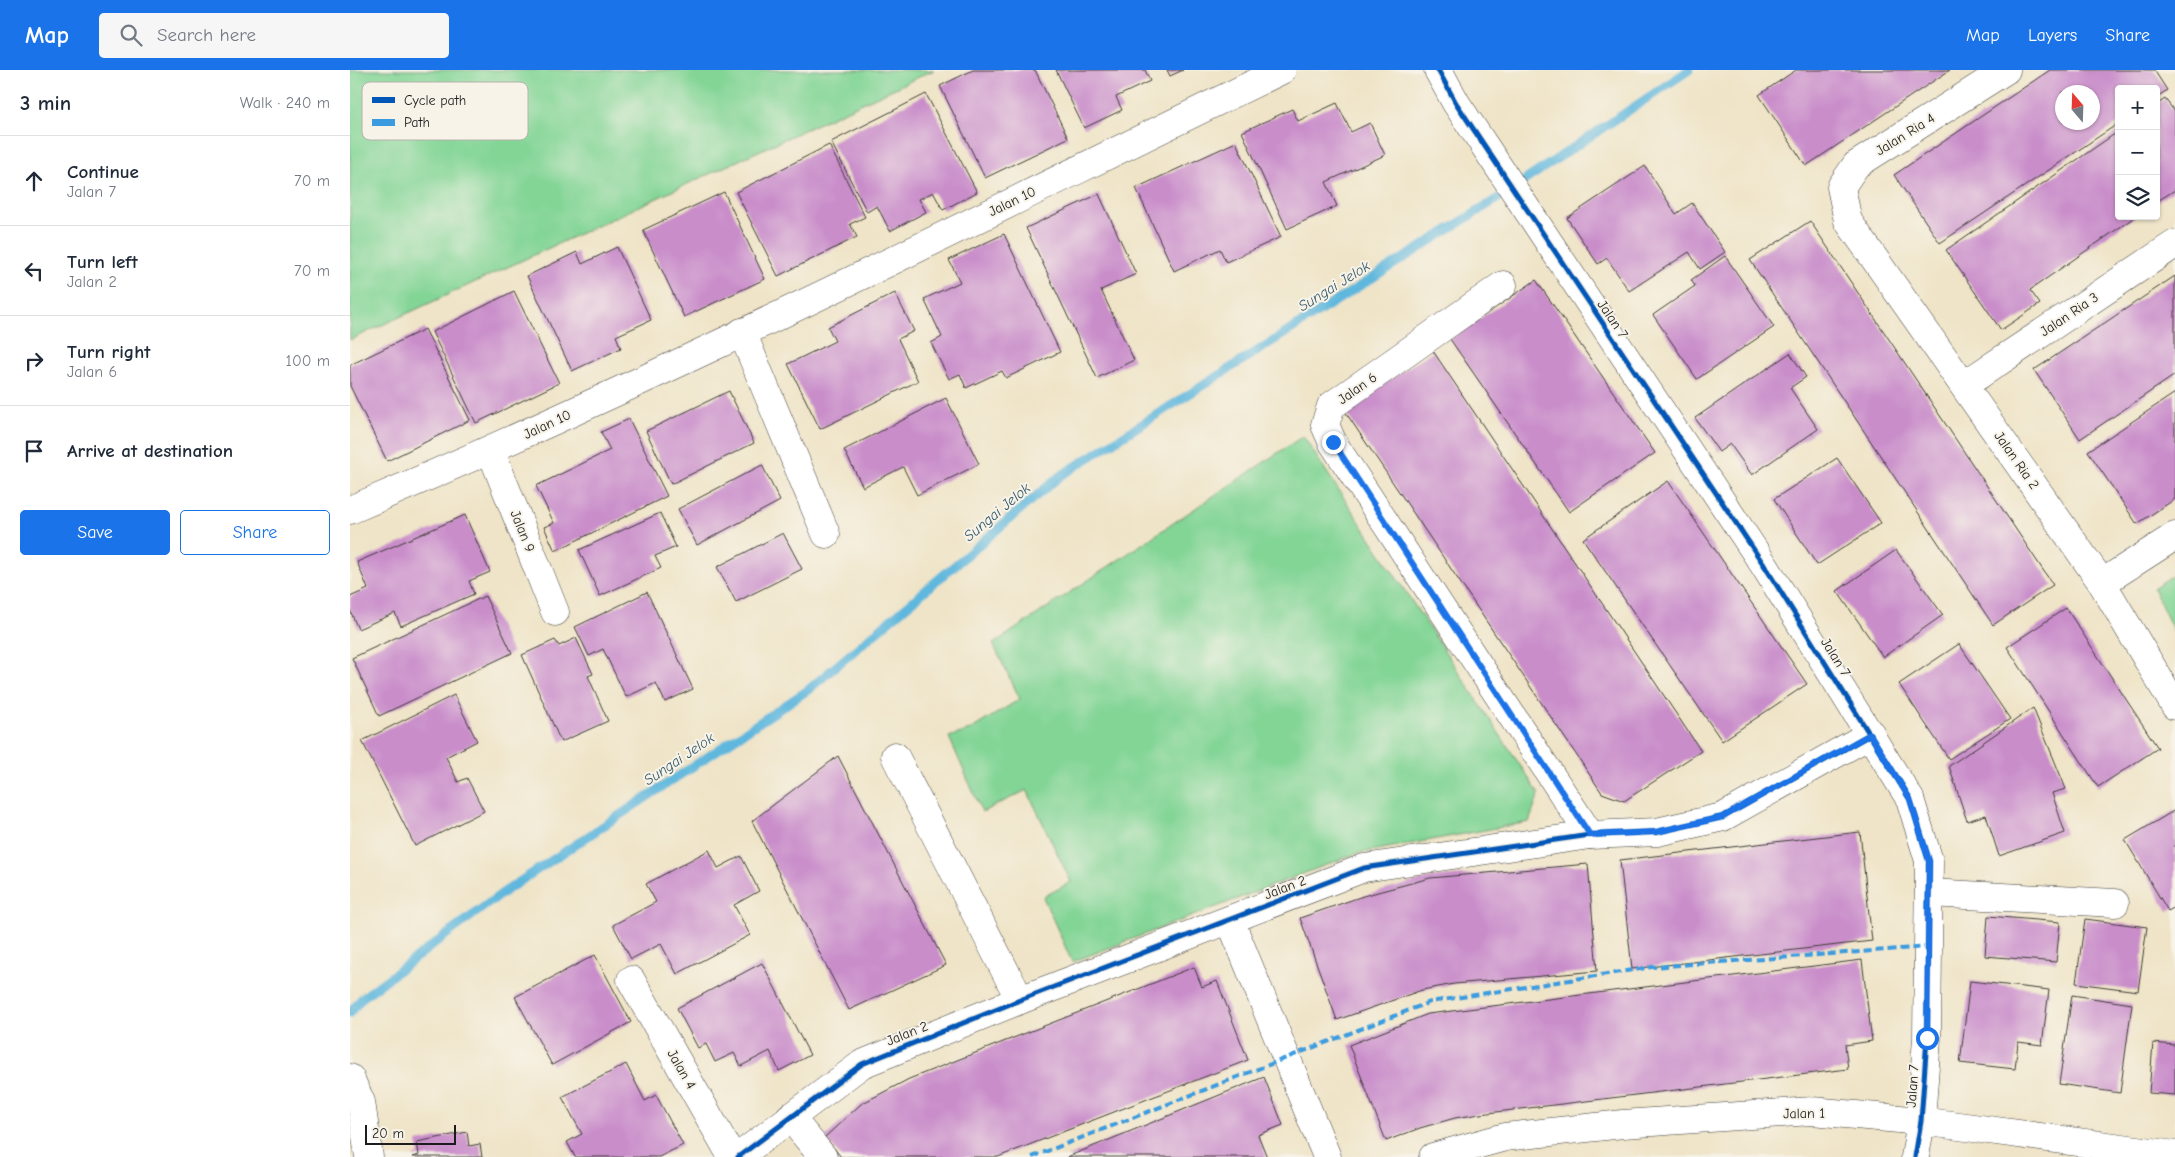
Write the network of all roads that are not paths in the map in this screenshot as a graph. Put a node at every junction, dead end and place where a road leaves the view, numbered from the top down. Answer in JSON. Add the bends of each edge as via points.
{"nodes":[{"id":1,"x":1282,"y":70,"type":"edge"},
{"id":2,"x":1438,"y":70,"type":"edge"},
{"id":3,"x":2006,"y":70,"type":"edge"},
{"id":4,"x":1848,"y":222,"type":"joint"},
{"id":5,"x":2175,"y":244,"type":"edge"},
{"id":6,"x":1503,"y":285,"type":"dead end"},
{"id":7,"x":742,"y":332,"type":"junction"},
{"id":8,"x":1964,"y":385,"type":"junction"},
{"id":9,"x":491,"y":451,"type":"junction"},
{"id":10,"x":350,"y":510,"type":"edge"},
{"id":11,"x":826,"y":534,"type":"dead end"},
{"id":12,"x":2175,"y":536,"type":"edge"},
{"id":13,"x":2102,"y":583,"type":"junction"},
{"id":14,"x":555,"y":612,"type":"dead end"},
{"id":15,"x":2175,"y":706,"type":"edge"},
{"id":16,"x":1870,"y":734,"type":"junction"},
{"id":17,"x":895,"y":756,"type":"dead end"},
{"id":18,"x":1590,"y":835,"type":"junction"},
{"id":19,"x":1929,"y":893,"type":"junction"},
{"id":20,"x":2115,"y":903,"type":"dead end"},
{"id":21,"x":1230,"y":920,"type":"junction"},
{"id":22,"x":631,"y":980,"type":"dead end"},
{"id":23,"x":1020,"y":1000,"type":"junction"},
{"id":24,"x":356,"y":1090,"type":"edge"},
{"id":25,"x":790,"y":1117,"type":"junction"},
{"id":26,"x":1921,"y":1121,"type":"junction"},
{"id":27,"x":2175,"y":1155,"type":"edge"},
{"id":28,"x":369,"y":1157,"type":"edge"},
{"id":29,"x":732,"y":1157,"type":"edge"},
{"id":30,"x":738,"y":1157,"type":"edge"},
{"id":31,"x":823,"y":1157,"type":"edge"},
{"id":32,"x":1326,"y":1157,"type":"edge"},
{"id":33,"x":1433,"y":1157,"type":"edge"},
{"id":34,"x":1915,"y":1157,"type":"edge"}],
"edges":[{"from":1,"to":7,"type":"street","name":"Jalan 10"},
{"from":2,"to":16,"type":"street","name":"Jalan 7","via":[[1456,104],[1764,566]]},
{"from":3,"to":4,"type":"street","name":"Jalan Ria 4","via":[[1856,165],[1841,187]]},
{"from":4,"to":8,"type":"street","name":"Jalan Ria 2"},
{"from":5,"to":8,"type":"street","name":"Jalan Ria 3"},
{"from":6,"to":18,"type":"street","name":"Jalan 6","via":[[1331,406],[1325,424],[1333,442]]},
{"from":7,"to":9,"type":"street","name":"Jalan 10"},
{"from":7,"to":11,"type":"street"},
{"from":8,"to":13,"type":"street","name":"Jalan Ria 2"},
{"from":9,"to":10,"type":"street","name":"Jalan 10"},
{"from":9,"to":14,"type":"street","name":"Jalan 9"},
{"from":12,"to":13,"type":"street"},
{"from":13,"to":15,"type":"street","name":"Jalan Ria 2"},
{"from":16,"to":18,"type":"street","name":"Jalan 2","via":[[1723,817],[1656,832]]},
{"from":16,"to":19,"type":"street","name":"Jalan 7","via":[[1910,799],[1929,861]]},
{"from":17,"to":23,"type":"street"},
{"from":18,"to":21,"type":"street","name":"Jalan 2","via":[[1364,868]]},
{"from":19,"to":20,"type":"street"},
{"from":19,"to":26,"type":"street","name":"Jalan 7","via":[[1927,1038]]},
{"from":21,"to":23,"type":"street","name":"Jalan 2"},
{"from":21,"to":32,"type":"street"},
{"from":22,"to":29,"type":"street","name":"Jalan 4"},
{"from":23,"to":25,"type":"street","name":"Jalan 2","via":[[862,1064]]},
{"from":24,"to":28,"type":"street"},
{"from":25,"to":30,"type":"street","name":"Jalan 2"},
{"from":25,"to":31,"type":"street"},
{"from":26,"to":27,"type":"street","name":"Jalan 1"},
{"from":26,"to":33,"type":"street","name":"Jalan 1","via":[[1812,1111],[1623,1124],[1504,1137]]},
{"from":26,"to":34,"type":"street","name":"Jalan 7"}]}
